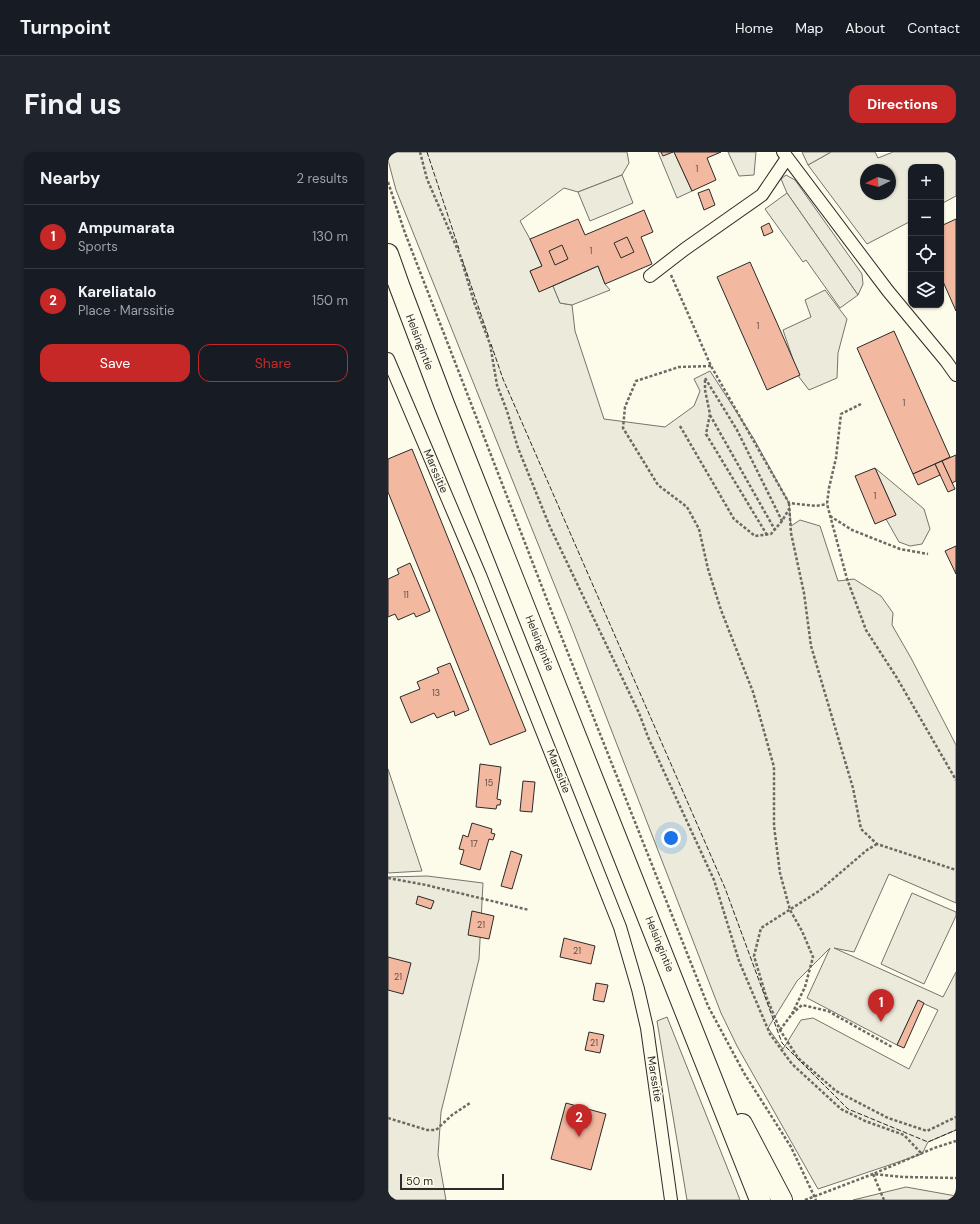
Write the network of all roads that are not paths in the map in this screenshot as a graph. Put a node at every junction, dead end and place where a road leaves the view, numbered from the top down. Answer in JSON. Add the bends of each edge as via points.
{"nodes":[{"id":1,"x":785,"y":155,"type":"edge"},
{"id":2,"x":388,"y":254,"type":"edge"},
{"id":3,"x":650,"y":276,"type":"dead end"},
{"id":4,"x":388,"y":359,"type":"edge"},
{"id":5,"x":956,"y":376,"type":"edge"},
{"id":6,"x":770,"y":1197,"type":"edge"},
{"id":7,"x":671,"y":1200,"type":"edge"}],
"edges":[{"from":1,"to":3,"type":"street","via":[[762,195]]},
{"from":1,"to":5,"type":"street","via":[[894,300]]},
{"from":2,"to":6,"type":"main road","name":"Helsingintie","via":[[444,404],[694,1031]]},
{"from":4,"to":7,"type":"street","name":"Marssitie","via":[[480,575],[620,927],[647,1028]]}]}
